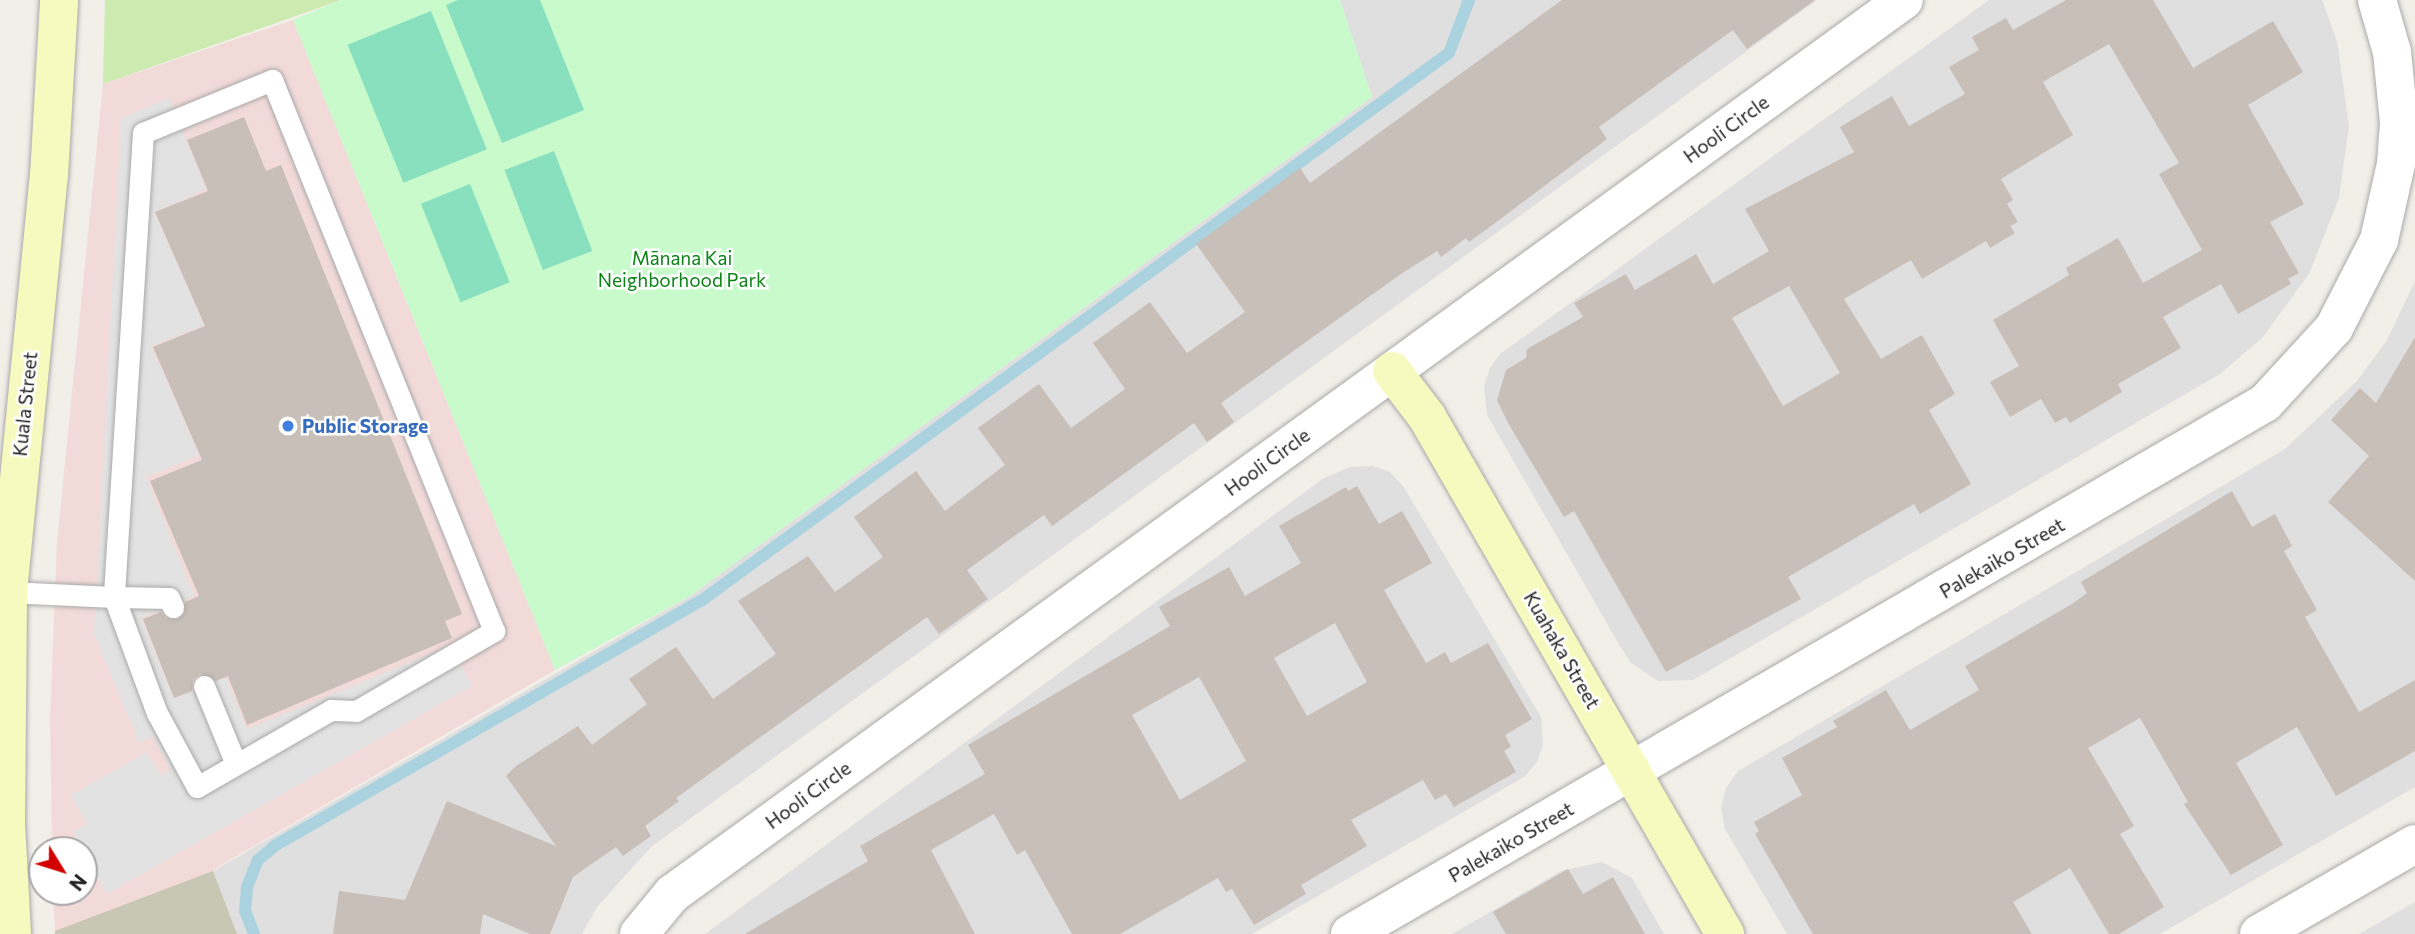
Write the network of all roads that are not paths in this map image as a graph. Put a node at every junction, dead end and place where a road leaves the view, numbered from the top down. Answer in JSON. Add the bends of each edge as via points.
{"nodes":[{"id":1,"x":59,"y":0,"type":"edge"},
{"id":2,"x":1904,"y":0,"type":"edge"},
{"id":3,"x":2377,"y":0,"type":"edge"},
{"id":4,"x":1392,"y":371,"type":"junction"},
{"id":5,"x":4,"y":592,"type":"edge"},
{"id":6,"x":114,"y":597,"type":"junction"},
{"id":7,"x":173,"y":607,"type":"dead end"},
{"id":8,"x":204,"y":686,"type":"dead end"},
{"id":9,"x":236,"y":764,"type":"junction"},
{"id":10,"x":1632,"y":772,"type":"junction"},
{"id":11,"x":2415,"y":844,"type":"edge"},
{"id":12,"x":12,"y":934,"type":"edge"},
{"id":13,"x":639,"y":934,"type":"edge"},
{"id":14,"x":1350,"y":934,"type":"edge"},
{"id":15,"x":1725,"y":934,"type":"edge"},
{"id":16,"x":2259,"y":934,"type":"edge"}],
"edges":[{"from":1,"to":5,"type":"main road","name":"Kuala Street","via":[[49,176]]},
{"from":2,"to":4,"type":"street","name":"Hooli Circle"},
{"from":3,"to":10,"type":"street","name":"Palekaiko Street","via":[[2397,86],[2396,164],[2388,206],[2379,240],[2354,296],[2295,375],[2231,426]]},
{"from":4,"to":10,"type":"main road","name":"Kuahaka Street","via":[[1427,416]]},
{"from":4,"to":13,"type":"street","name":"Hooli Circle","via":[[672,894]]},
{"from":5,"to":6,"type":"lane"},
{"from":5,"to":12,"type":"main road","name":"Kuala Street"},
{"from":6,"to":7,"type":"lane","via":[[169,598]]},
{"from":6,"to":9,"type":"lane","via":[[157,713],[197,787]]},
{"from":6,"to":9,"type":"lane","via":[[143,133],[272,80],[495,631],[356,711],[331,710]]},
{"from":8,"to":9,"type":"lane"},
{"from":10,"to":14,"type":"street","name":"Palekaiko Street"},
{"from":10,"to":15,"type":"main road","name":"Kuahaka Street"},
{"from":11,"to":16,"type":"street"}]}
